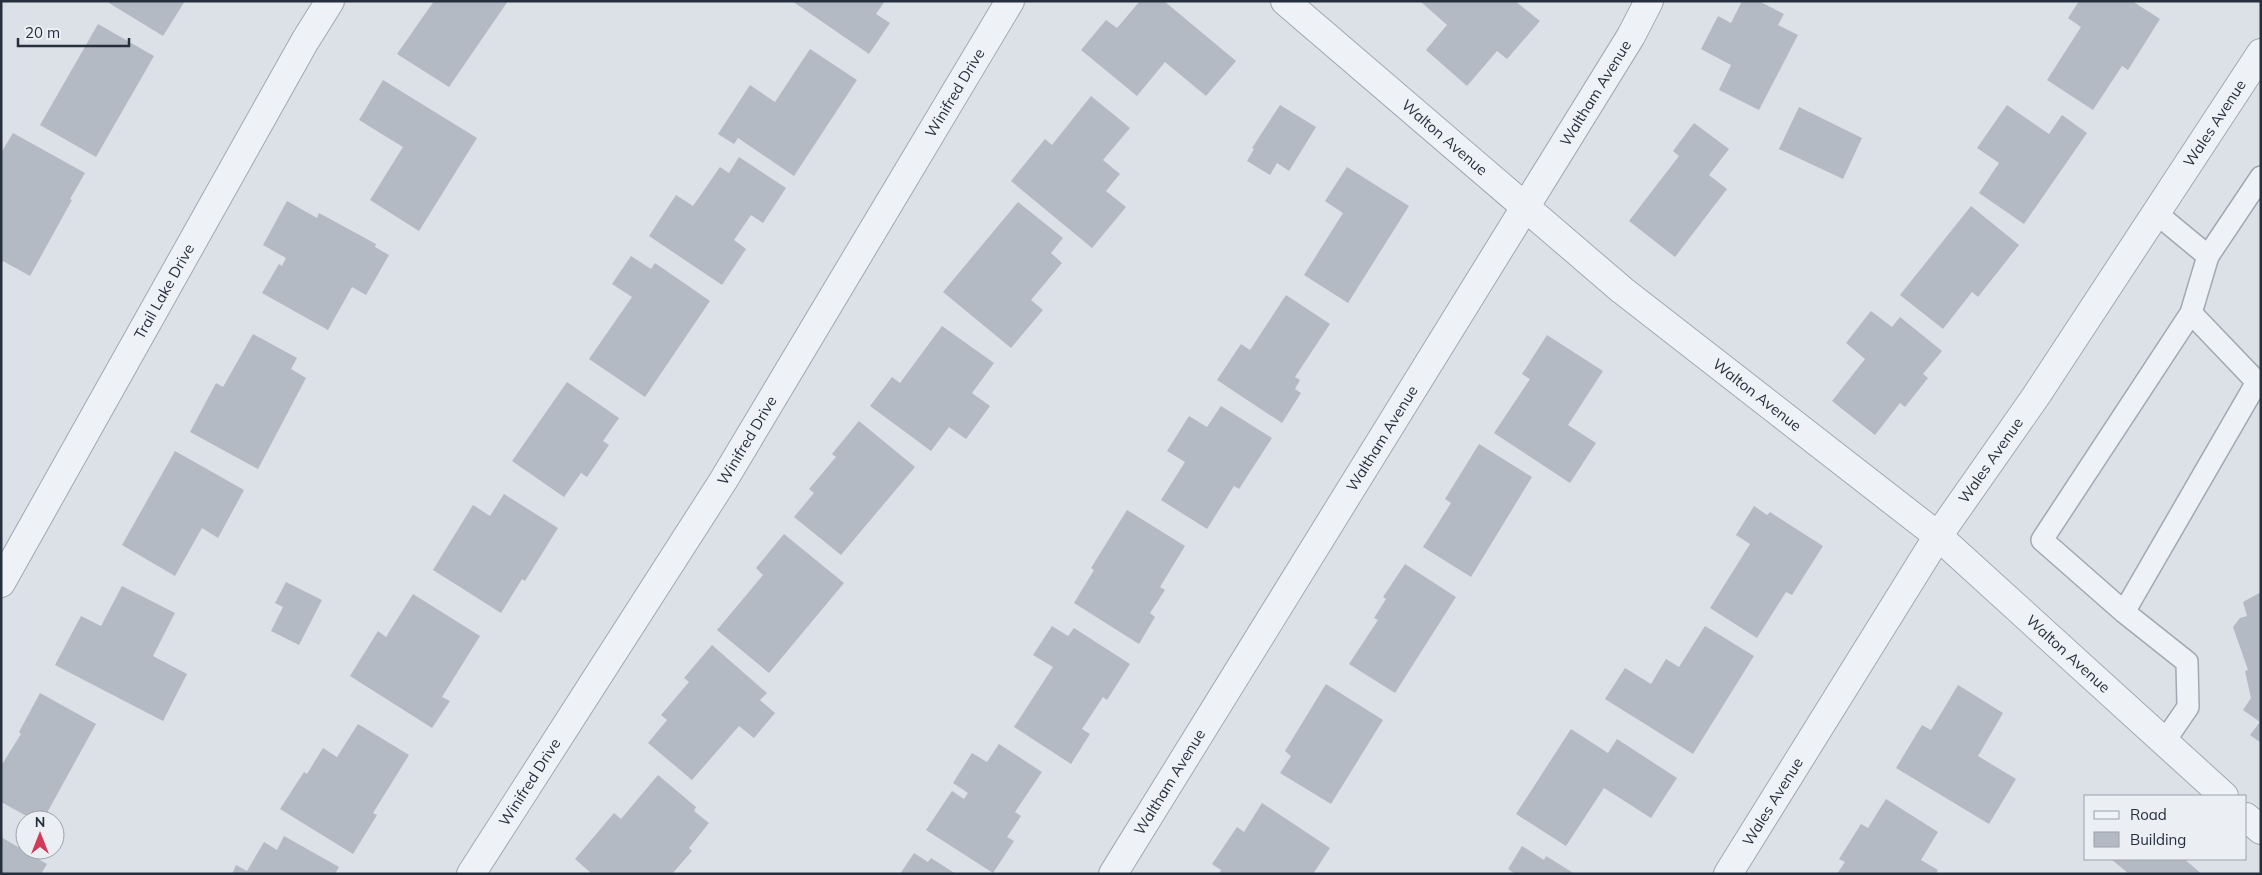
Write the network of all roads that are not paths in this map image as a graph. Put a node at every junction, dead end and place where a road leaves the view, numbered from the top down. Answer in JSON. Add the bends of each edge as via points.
{"nodes":[{"id":1,"x":330,"y":1,"type":"edge"},
{"id":2,"x":1010,"y":1,"type":"edge"},
{"id":3,"x":1285,"y":1,"type":"edge"},
{"id":4,"x":1649,"y":1,"type":"edge"},
{"id":5,"x":2261,"y":53,"type":"edge"},
{"id":6,"x":2261,"y":177,"type":"edge"},
{"id":7,"x":1526,"y":207,"type":"junction"},
{"id":8,"x":2156,"y":213,"type":"junction"},
{"id":9,"x":2208,"y":256,"type":"junction"},
{"id":10,"x":2191,"y":313,"type":"junction"},
{"id":11,"x":1938,"y":536,"type":"junction"},
{"id":12,"x":1,"y":584,"type":"edge"},
{"id":13,"x":2124,"y":612,"type":"junction"},
{"id":14,"x":2164,"y":742,"type":"junction"},
{"id":15,"x":2223,"y":795,"type":"edge"},
{"id":16,"x":2247,"y":818,"type":"edge"},
{"id":17,"x":2261,"y":830,"type":"edge"},
{"id":18,"x":471,"y":874,"type":"edge"},
{"id":19,"x":1113,"y":874,"type":"edge"},
{"id":20,"x":1728,"y":874,"type":"edge"}],
"edges":[{"from":1,"to":12,"type":"street","name":"Trail Lake Drive"},
{"from":2,"to":18,"type":"street","name":"Winifred Drive","via":[[723,482]]},
{"from":3,"to":7,"type":"street","name":"Walton Avenue"},
{"from":4,"to":7,"type":"street","name":"Waltham Avenue"},
{"from":5,"to":8,"type":"street","name":"Wales Avenue"},
{"from":6,"to":9,"type":"lane"},
{"from":7,"to":11,"type":"street","name":"Walton Avenue","via":[[1622,290]]},
{"from":7,"to":19,"type":"street","name":"Waltham Avenue"},
{"from":8,"to":9,"type":"lane"},
{"from":8,"to":11,"type":"street","name":"Wales Avenue","via":[[2036,396]]},
{"from":9,"to":10,"type":"lane"},
{"from":10,"to":13,"type":"lane","via":[[2258,382]]},
{"from":10,"to":13,"type":"lane","via":[[2042,540]]},
{"from":11,"to":14,"type":"street","name":"Walton Avenue"},
{"from":11,"to":20,"type":"street","name":"Wales Avenue"},
{"from":13,"to":14,"type":"lane","via":[[2187,662],[2188,707]]},
{"from":14,"to":15,"type":"street","name":"Walton Avenue"},
{"from":16,"to":17,"type":"street"}]}
